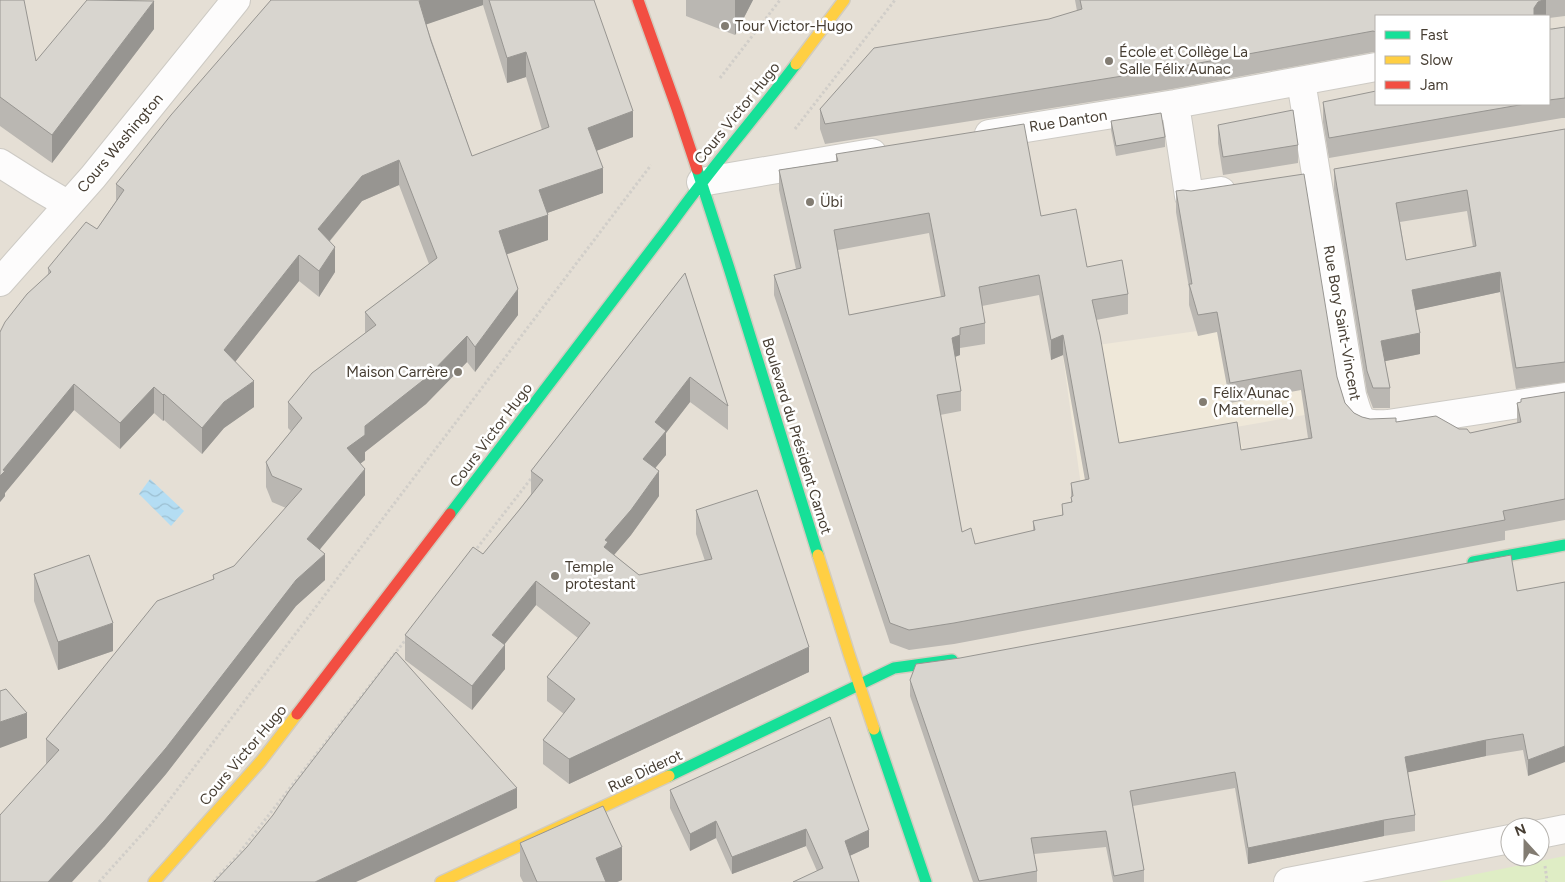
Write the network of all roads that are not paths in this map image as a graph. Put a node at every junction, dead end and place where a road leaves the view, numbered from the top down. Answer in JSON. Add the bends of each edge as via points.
{"nodes":[{"id":1,"x":236,"y":0,"type":"edge"},
{"id":2,"x":638,"y":0,"type":"edge"},
{"id":3,"x":844,"y":0,"type":"edge"},
{"id":4,"x":1375,"y":67,"type":"edge"},
{"id":5,"x":1301,"y":80,"type":"junction"},
{"id":6,"x":1175,"y":104,"type":"junction"},
{"id":7,"x":969,"y":137,"type":"edge"},
{"id":8,"x":892,"y":150,"type":"edge"},
{"id":9,"x":0,"y":163,"type":"edge"},
{"id":10,"x":700,"y":182,"type":"junction"},
{"id":11,"x":1248,"y":187,"type":"edge"},
{"id":12,"x":68,"y":204,"type":"junction"},
{"id":13,"x":0,"y":282,"type":"edge"},
{"id":14,"x":1565,"y":397,"type":"edge"},
{"id":15,"x":1565,"y":545,"type":"edge"},
{"id":16,"x":1457,"y":565,"type":"edge"},
{"id":17,"x":967,"y":657,"type":"edge"},
{"id":18,"x":859,"y":684,"type":"junction"},
{"id":19,"x":1565,"y":829,"type":"edge"},
{"id":20,"x":1550,"y":832,"type":"edge"},
{"id":21,"x":1500,"y":842,"type":"edge"},
{"id":22,"x":154,"y":882,"type":"edge"},
{"id":23,"x":441,"y":882,"type":"edge"},
{"id":24,"x":926,"y":882,"type":"edge"},
{"id":25,"x":1288,"y":882,"type":"edge"}],
"edges":[{"from":1,"to":12,"type":"street","name":"Cours Washington"},
{"from":2,"to":10,"type":"street","name":"Boulevard du Président Carnot"},
{"from":3,"to":10,"type":"street","name":"Cours Victor Hugo","via":[[765,105]]},
{"from":4,"to":5,"type":"street","name":"Rue Danton"},
{"from":5,"to":6,"type":"street","name":"Rue Danton"},
{"from":5,"to":14,"type":"street","name":"Rue Bory Saint-Vincent","via":[[1352,395],[1359,417],[1369,425],[1388,424]]},
{"from":6,"to":7,"type":"street","name":"Rue Danton"},
{"from":6,"to":11,"type":"street","via":[[1189,196]]},
{"from":8,"to":10,"type":"street"},
{"from":9,"to":12,"type":"street"},
{"from":10,"to":18,"type":"street","name":"Boulevard du Président Carnot"},
{"from":10,"to":22,"type":"street","name":"Cours Victor Hugo","via":[[261,761]]},
{"from":12,"to":13,"type":"street","name":"Cours Washington"},
{"from":15,"to":16,"type":"street"},
{"from":17,"to":18,"type":"street","name":"Rue Diderot","via":[[894,668]]},
{"from":18,"to":23,"type":"street","name":"Rue Diderot"},
{"from":18,"to":24,"type":"street","name":"Boulevard du Président Carnot"},
{"from":19,"to":20,"type":"street"},
{"from":21,"to":25,"type":"street"}]}
